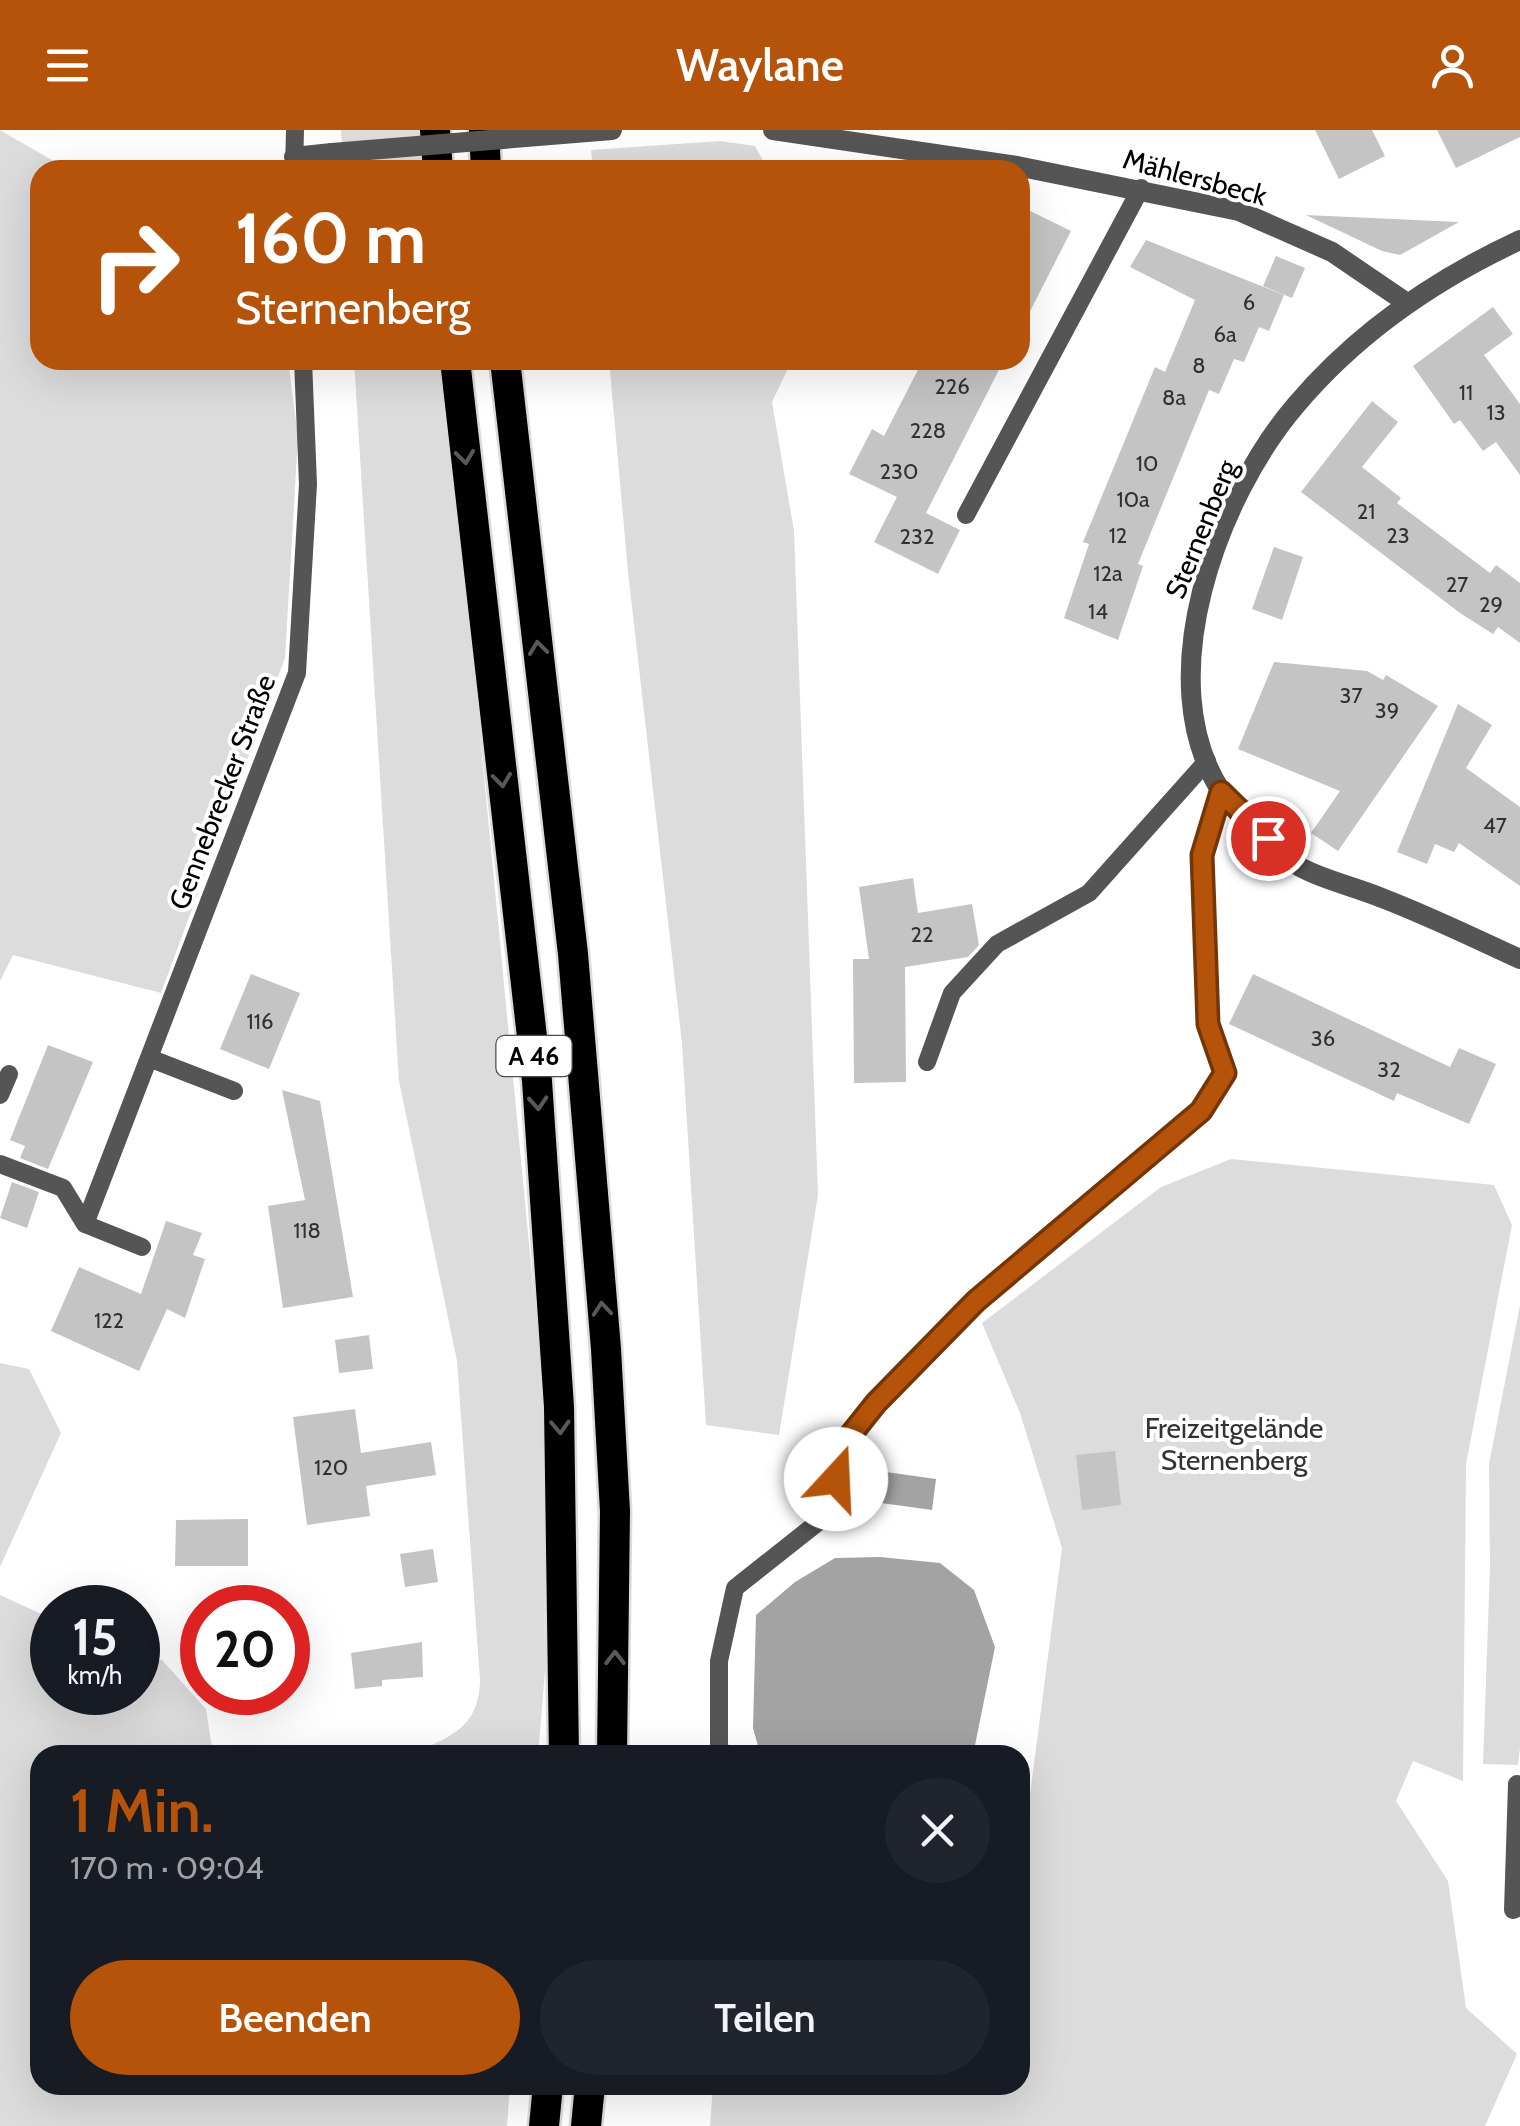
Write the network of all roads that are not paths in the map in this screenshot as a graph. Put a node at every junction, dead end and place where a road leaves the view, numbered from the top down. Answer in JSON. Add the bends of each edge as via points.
{"nodes":[{"id":1,"x":296,"y":130,"type":"edge"},
{"id":2,"x":434,"y":130,"type":"edge"},
{"id":3,"x":484,"y":130,"type":"edge"},
{"id":4,"x":612,"y":130,"type":"edge"},
{"id":5,"x":773,"y":130,"type":"edge"},
{"id":6,"x":294,"y":160,"type":"edge"},
{"id":7,"x":308,"y":160,"type":"edge"},
{"id":8,"x":437,"y":160,"type":"edge"},
{"id":9,"x":486,"y":160,"type":"edge"},
{"id":10,"x":963,"y":160,"type":"edge"},
{"id":11,"x":1030,"y":171,"type":"edge"},
{"id":12,"x":1141,"y":188,"type":"junction"},
{"id":13,"x":1520,"y":240,"type":"edge"},
{"id":14,"x":1407,"y":302,"type":"junction"},
{"id":15,"x":302,"y":370,"type":"edge"},
{"id":16,"x":456,"y":370,"type":"edge"},
{"id":17,"x":506,"y":370,"type":"edge"},
{"id":18,"x":966,"y":515,"type":"dead end"},
{"id":19,"x":1207,"y":761,"type":"junction"},
{"id":20,"x":1221,"y":792,"type":"junction"},
{"id":21,"x":1520,"y":960,"type":"edge"},
{"id":22,"x":149,"y":1058,"type":"junction"},
{"id":23,"x":927,"y":1062,"type":"dead end"},
{"id":24,"x":9,"y":1074,"type":"dead end"},
{"id":25,"x":234,"y":1092,"type":"dead end"},
{"id":26,"x":0,"y":1094,"type":"edge"},
{"id":27,"x":0,"y":1164,"type":"edge"},
{"id":28,"x":85,"y":1224,"type":"junction"},
{"id":29,"x":142,"y":1247,"type":"dead end"},
{"id":30,"x":564,"y":1745,"type":"edge"},
{"id":31,"x":612,"y":1745,"type":"edge"},
{"id":32,"x":718,"y":1745,"type":"edge"},
{"id":33,"x":1516,"y":1784,"type":"dead end"},
{"id":34,"x":1520,"y":1907,"type":"edge"},
{"id":35,"x":547,"y":2095,"type":"edge"},
{"id":36,"x":589,"y":2095,"type":"edge"},
{"id":37,"x":544,"y":2126,"type":"edge"},
{"id":38,"x":586,"y":2126,"type":"edge"}],
"edges":[{"from":1,"to":6,"type":"lane"},
{"from":2,"to":8,"type":"highway"},
{"from":3,"to":9,"type":"highway"},
{"from":4,"to":7,"type":"street","bridge":true},
{"from":5,"to":10,"type":"street","name":"Mählersbeck"},
{"from":11,"to":12,"type":"street","name":"Mählersbeck"},
{"from":12,"to":14,"type":"street","name":"Mählersbeck","via":[[1239,210],[1332,252]]},
{"from":12,"to":18,"type":"lane"},
{"from":13,"to":14,"type":"street","name":"Sternenberg"},
{"from":14,"to":19,"type":"street","name":"Sternenberg","via":[[1295,406],[1244,482],[1204,582],[1192,632],[1188,682]]},
{"from":15,"to":22,"type":"lane","name":"Gennebrecker Straße","via":[[308,484],[297,673]]},
{"from":16,"to":30,"type":"highway","number":"A 46","one_way":true,"via":[[537,1081],[559,1407]]},
{"from":31,"to":17,"type":"highway","number":"A 46","one_way":true,"via":[[615,1511],[606,1349],[573,954]]},
{"from":19,"to":20,"type":"street","name":"Sternenberg"},
{"from":19,"to":23,"type":"lane","via":[[1089,893],[997,944],[952,993]]},
{"from":20,"to":21,"type":"street","name":"Sternenberg","via":[[1291,862]]},
{"from":20,"to":32,"type":"lane","via":[[1202,855],[1208,1024],[1225,1073],[1201,1111],[976,1301],[876,1403],[845,1442],[826,1516],[734,1588],[720,1661]]},
{"from":22,"to":25,"type":"lane"},
{"from":22,"to":28,"type":"lane","name":"Gennebrecker Straße"},
{"from":24,"to":26,"type":"lane"},
{"from":27,"to":28,"type":"lane","via":[[63,1188]]},
{"from":28,"to":29,"type":"lane"},
{"from":33,"to":34,"type":"lane","via":[[1513,1910]]},
{"from":35,"to":37,"type":"highway"},
{"from":36,"to":38,"type":"highway"}]}
